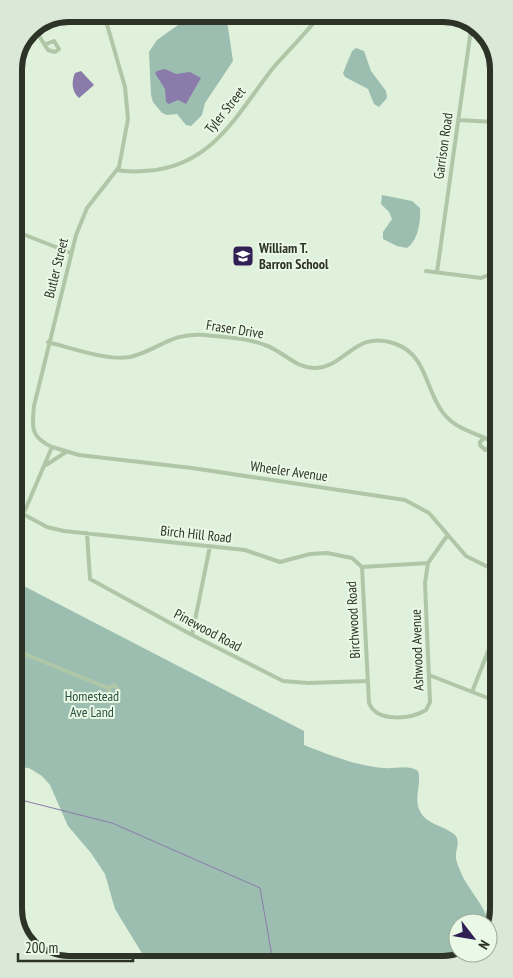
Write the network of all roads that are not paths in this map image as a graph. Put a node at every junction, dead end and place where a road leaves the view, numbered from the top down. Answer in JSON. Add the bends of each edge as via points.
{"nodes":[{"id":1,"x":106,"y":22,"type":"edge"},
{"id":2,"x":313,"y":23,"type":"edge"},
{"id":3,"x":471,"y":31,"type":"edge"},
{"id":4,"x":38,"y":34,"type":"edge"},
{"id":5,"x":46,"y":44,"type":"dead end"},
{"id":6,"x":458,"y":120,"type":"junction"},
{"id":7,"x":490,"y":122,"type":"edge"},
{"id":8,"x":118,"y":170,"type":"junction"},
{"id":9,"x":23,"y":234,"type":"edge"},
{"id":10,"x":71,"y":253,"type":"junction"},
{"id":11,"x":426,"y":271,"type":"dead end"},
{"id":12,"x":436,"y":272,"type":"junction"},
{"id":13,"x":490,"y":275,"type":"edge"},
{"id":14,"x":48,"y":342,"type":"junction"},
{"id":15,"x":490,"y":431,"type":"edge"},
{"id":16,"x":52,"y":447,"type":"junction"},
{"id":17,"x":66,"y":452,"type":"junction"},
{"id":18,"x":44,"y":466,"type":"junction"},
{"id":19,"x":23,"y":514,"type":"joint"},
{"id":20,"x":87,"y":533,"type":"junction"},
{"id":21,"x":447,"y":536,"type":"junction"},
{"id":22,"x":210,"y":546,"type":"junction"},
{"id":23,"x":428,"y":563,"type":"junction"},
{"id":24,"x":362,"y":567,"type":"junction"},
{"id":25,"x":490,"y":568,"type":"edge"},
{"id":26,"x":192,"y":635,"type":"junction"},
{"id":27,"x":490,"y":650,"type":"edge"},
{"id":28,"x":22,"y":653,"type":"edge"},
{"id":29,"x":429,"y":675,"type":"junction"},
{"id":30,"x":367,"y":681,"type":"junction"},
{"id":31,"x":108,"y":688,"type":"dead end"},
{"id":32,"x":472,"y":692,"type":"junction"},
{"id":33,"x":490,"y":699,"type":"edge"},
{"id":34,"x":373,"y":710,"type":"joint"}],
"edges":[{"from":1,"to":8,"type":"street","name":"Butler Street","via":[[128,103],[127,130]]},
{"from":2,"to":8,"type":"street","name":"Tyler Street","via":[[226,130],[207,148],[176,166],[142,171]]},
{"from":3,"to":6,"type":"street","name":"Garrison Road"},
{"from":4,"to":5,"type":"street"},
{"from":6,"to":7,"type":"street"},
{"from":6,"to":12,"type":"street","name":"Garrison Road"},
{"from":8,"to":10,"type":"street","name":"Butler Street","via":[[83,214]]},
{"from":9,"to":10,"type":"street"},
{"from":10,"to":14,"type":"street","name":"Butler Street"},
{"from":11,"to":12,"type":"street"},
{"from":12,"to":13,"type":"street","via":[[484,278]]},
{"from":14,"to":15,"type":"street","name":"Fraser Drive","via":[[119,358],[136,355],[179,337],[206,335],[264,344],[299,365],[312,368],[330,364],[365,343],[391,343],[407,350],[420,363],[439,405],[449,418],[458,426],[486,438]]},
{"from":14,"to":16,"type":"street","name":"Butler Street","via":[[36,393],[33,425],[38,440]]},
{"from":16,"to":17,"type":"street","name":"Wheeler Avenue"},
{"from":16,"to":18,"type":"street"},
{"from":17,"to":18,"type":"street"},
{"from":17,"to":21,"type":"street","name":"Wheeler Avenue","via":[[400,499],[425,510]]},
{"from":18,"to":19,"type":"street"},
{"from":19,"to":20,"type":"street","name":"Birch Hill Road","via":[[51,528]]},
{"from":20,"to":22,"type":"street","name":"Birch Hill Road"},
{"from":20,"to":26,"type":"street","name":"Pinewood Road","via":[[90,579]]},
{"from":21,"to":23,"type":"street"},
{"from":21,"to":25,"type":"street","name":"Wheeler Avenue","via":[[466,556]]},
{"from":22,"to":24,"type":"street","name":"Birch Hill Road","via":[[251,551],[280,562],[319,554],[349,556]]},
{"from":22,"to":26,"type":"street"},
{"from":23,"to":24,"type":"street","name":"Birchwood Road"},
{"from":23,"to":29,"type":"street","name":"Ashwood Avenue"},
{"from":24,"to":30,"type":"street","name":"Birchwood Road"},
{"from":26,"to":30,"type":"street","name":"Pinewood Road","via":[[283,680],[308,683]]},
{"from":27,"to":32,"type":"street"},
{"from":28,"to":31,"type":"street"},
{"from":29,"to":32,"type":"street"},
{"from":29,"to":34,"type":"street","name":"Ashwood Avenue","via":[[430,702],[422,712],[398,716],[381,715]]},
{"from":30,"to":34,"type":"street","name":"Birchwood Road"},
{"from":32,"to":33,"type":"street"}]}
